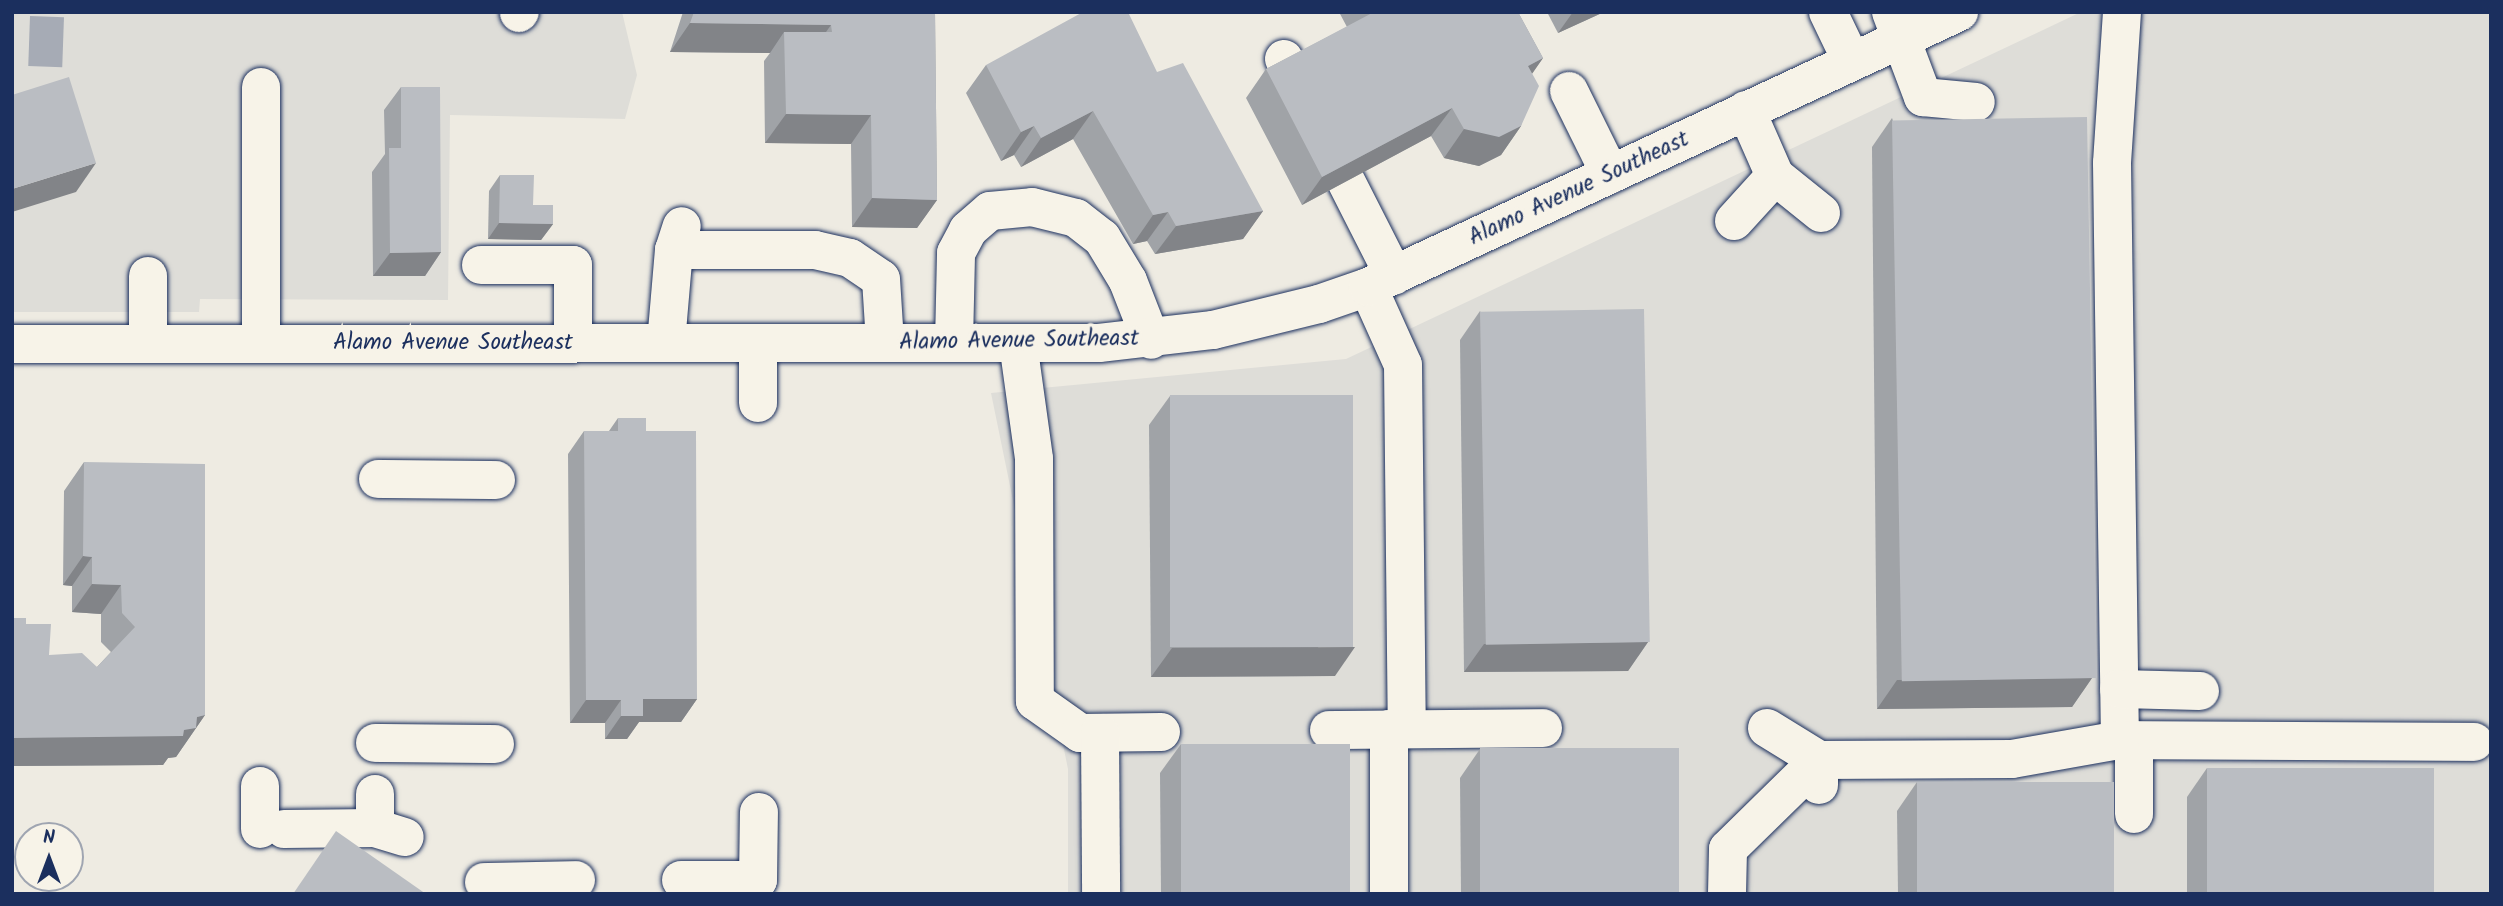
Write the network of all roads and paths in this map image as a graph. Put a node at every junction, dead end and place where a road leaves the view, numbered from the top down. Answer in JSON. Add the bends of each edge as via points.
{"nodes":[{"id":1,"x":1828,"y":12,"type":"edge"},
{"id":2,"x":1959,"y":12,"type":"edge"},
{"id":3,"x":2122,"y":12,"type":"edge"},
{"id":4,"x":1896,"y":26,"type":"edge"},
{"id":5,"x":1284,"y":60,"type":"edge"},
{"id":6,"x":1852,"y":62,"type":"junction"},
{"id":7,"x":261,"y":87,"type":"dead end"},
{"id":8,"x":1569,"y":91,"type":"dead end"},
{"id":9,"x":1976,"y":102,"type":"dead end"},
{"id":10,"x":1746,"y":110,"type":"junction"},
{"id":11,"x":1610,"y":174,"type":"junction"},
{"id":12,"x":1775,"y":176,"type":"junction"},
{"id":13,"x":1821,"y":213,"type":"dead end"},
{"id":14,"x":1734,"y":220,"type":"dead end"},
{"id":15,"x":481,"y":265,"type":"dead end"},
{"id":16,"x":148,"y":276,"type":"dead end"},
{"id":17,"x":1381,"y":281,"type":"junction"},
{"id":18,"x":1152,"y":340,"type":"junction"},
{"id":19,"x":573,"y":343,"type":"junction"},
{"id":20,"x":666,"y":343,"type":"junction"},
{"id":21,"x":758,"y":343,"type":"junction"},
{"id":22,"x":885,"y":343,"type":"junction"},
{"id":23,"x":954,"y":343,"type":"junction"},
{"id":24,"x":1018,"y":343,"type":"junction"},
{"id":25,"x":12,"y":344,"type":"edge"},
{"id":26,"x":148,"y":344,"type":"junction"},
{"id":27,"x":261,"y":344,"type":"junction"},
{"id":28,"x":758,"y":404,"type":"dead end"},
{"id":29,"x":378,"y":479,"type":"dead end"},
{"id":30,"x":496,"y":480,"type":"dead end"},
{"id":31,"x":2119,"y":690,"type":"junction"},
{"id":32,"x":2200,"y":691,"type":"dead end"},
{"id":33,"x":1543,"y":728,"type":"dead end"},
{"id":34,"x":1767,"y":728,"type":"dead end"},
{"id":35,"x":1398,"y":729,"type":"junction"},
{"id":36,"x":1329,"y":730,"type":"dead end"},
{"id":37,"x":1161,"y":732,"type":"dead end"},
{"id":38,"x":1100,"y":733,"type":"junction"},
{"id":39,"x":2127,"y":740,"type":"junction"},
{"id":40,"x":2474,"y":742,"type":"dead end"},
{"id":41,"x":375,"y":743,"type":"dead end"},
{"id":42,"x":495,"y":744,"type":"dead end"},
{"id":43,"x":1819,"y":774,"type":"junction"},
{"id":44,"x":260,"y":786,"type":"dead end"},
{"id":45,"x":759,"y":812,"type":"dead end"},
{"id":46,"x":2134,"y":814,"type":"dead end"},
{"id":47,"x":385,"y":820,"type":"dead end"},
{"id":48,"x":576,"y":880,"type":"dead end"},
{"id":49,"x":681,"y":880,"type":"dead end"},
{"id":50,"x":484,"y":882,"type":"dead end"},
{"id":51,"x":1101,"y":894,"type":"edge"},
{"id":52,"x":1389,"y":894,"type":"edge"},
{"id":53,"x":1727,"y":894,"type":"edge"}],
"edges":[{"from":1,"to":6,"type":"street"},
{"from":2,"to":4,"type":"street","name":"Alamo Avenue Southeast"},
{"from":3,"to":31,"type":"street","via":[[2112,163]]},
{"from":4,"to":6,"type":"street","name":"Alamo Avenue Southeast"},
{"from":4,"to":9,"type":"street","via":[[1923,97]]},
{"from":5,"to":17,"type":"street"},
{"from":6,"to":10,"type":"street","name":"Alamo Avenue Southeast"},
{"from":7,"to":27,"type":"street"},
{"from":8,"to":11,"type":"street"},
{"from":10,"to":11,"type":"street","name":"Alamo Avenue Southeast"},
{"from":10,"to":12,"type":"street"},
{"from":11,"to":17,"type":"street","name":"Alamo Avenue Southeast"},
{"from":12,"to":13,"type":"street"},
{"from":12,"to":14,"type":"street"},
{"from":15,"to":19,"type":"street","via":[[573,265]]},
{"from":16,"to":26,"type":"street"},
{"from":17,"to":18,"type":"street","name":"Alamo Avenue Southeast","via":[[1319,304]]},
{"from":17,"to":35,"type":"street","via":[[1403,365]]},
{"from":18,"to":23,"type":"street","via":[[1128,281],[1102,237],[1076,218],[1032,207],[990,211],[968,230],[956,253]]},
{"from":18,"to":24,"type":"street","name":"Alamo Avenue Southeast"},
{"from":19,"to":20,"type":"street","name":"Alamo Avenue Southeast"},
{"from":19,"to":27,"type":"street","name":"Alamo Avenue Southeast"},
{"from":20,"to":21,"type":"street","name":"Alamo Avenue Southeast"},
{"from":20,"to":22,"type":"street","via":[[678,237],[850,257],[880,279]]},
{"from":21,"to":22,"type":"street","name":"Alamo Avenue Southeast"},
{"from":21,"to":28,"type":"street"},
{"from":22,"to":23,"type":"street","name":"Alamo Avenue Southeast"},
{"from":23,"to":24,"type":"street","name":"Alamo Avenue Southeast"},
{"from":24,"to":38,"type":"street","via":[[1034,459],[1035,701],[1080,733]]},
{"from":25,"to":26,"type":"street","name":"Alamo Avenue Southeast"},
{"from":26,"to":27,"type":"street","name":"Alamo Avenue Southeast"},
{"from":29,"to":30,"type":"street"},
{"from":31,"to":32,"type":"street"},
{"from":31,"to":39,"type":"street"},
{"from":33,"to":35,"type":"street"},
{"from":34,"to":43,"type":"street"},
{"from":35,"to":36,"type":"street"},
{"from":35,"to":52,"type":"street"},
{"from":37,"to":38,"type":"street"},
{"from":38,"to":51,"type":"street"},
{"from":39,"to":40,"type":"street"},
{"from":39,"to":43,"type":"street","via":[[2012,759]]},
{"from":39,"to":46,"type":"street"},
{"from":41,"to":42,"type":"street"},
{"from":43,"to":53,"type":"street","via":[[1728,849]]},
{"from":44,"to":47,"type":"street","via":[[272,829]]},
{"from":45,"to":49,"type":"street","via":[[770,880]]},
{"from":48,"to":50,"type":"street"}]}
